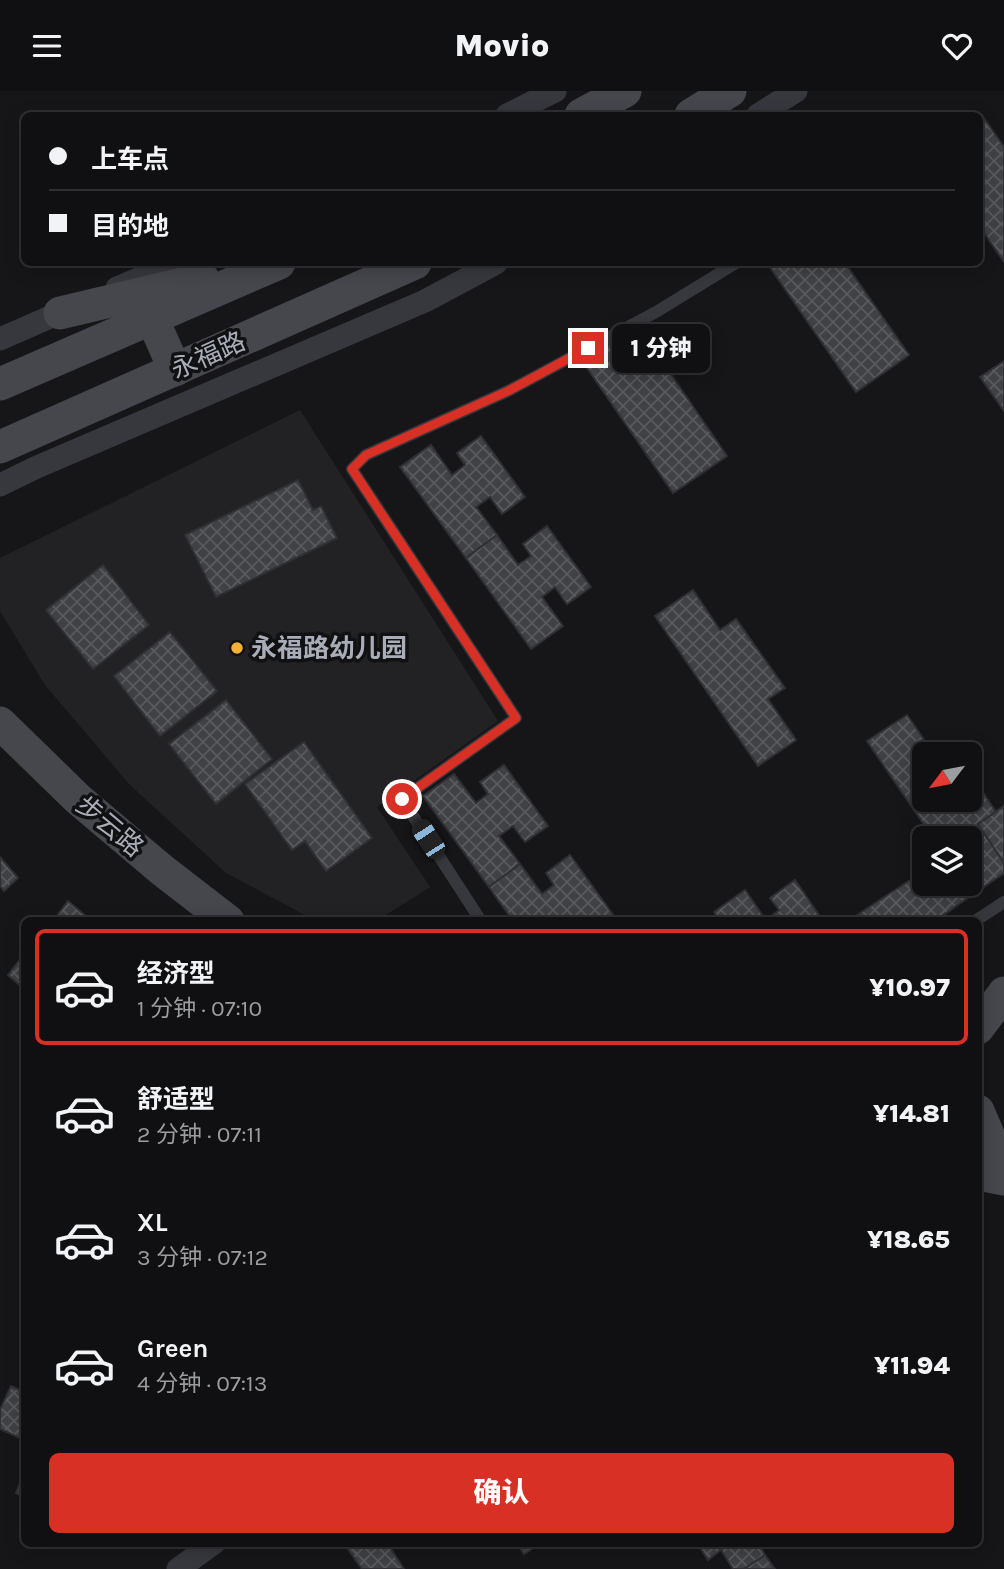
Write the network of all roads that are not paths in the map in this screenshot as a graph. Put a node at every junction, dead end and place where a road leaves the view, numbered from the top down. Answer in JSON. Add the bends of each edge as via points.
{"nodes":[{"id":1,"x":555,"y":91,"type":"edge"},
{"id":2,"x":625,"y":91,"type":"edge"},
{"id":3,"x":730,"y":91,"type":"edge"},
{"id":4,"x":796,"y":91,"type":"edge"},
{"id":5,"x":513,"y":112,"type":"edge"},
{"id":6,"x":586,"y":112,"type":"edge"},
{"id":7,"x":696,"y":112,"type":"edge"},
{"id":8,"x":763,"y":112,"type":"edge"},
{"id":9,"x":168,"y":266,"type":"edge"},
{"id":10,"x":257,"y":266,"type":"edge"},
{"id":11,"x":272,"y":266,"type":"edge"},
{"id":12,"x":408,"y":266,"type":"edge"},
{"id":13,"x":490,"y":266,"type":"edge"},
{"id":14,"x":731,"y":266,"type":"edge"},
{"id":15,"x":60,"y":313,"type":"junction"},
{"id":16,"x":152,"y":318,"type":"junction"},
{"id":17,"x":0,"y":339,"type":"edge"},
{"id":18,"x":175,"y":370,"type":"junction"},
{"id":19,"x":0,"y":384,"type":"edge"},
{"id":20,"x":0,"y":447,"type":"edge"},
{"id":21,"x":0,"y":485,"type":"edge"},
{"id":22,"x":0,"y":723,"type":"edge"},
{"id":23,"x":1004,"y":902,"type":"edge"},
{"id":24,"x":223,"y":917,"type":"edge"},
{"id":25,"x":478,"y":917,"type":"edge"},
{"id":26,"x":981,"y":917,"type":"edge"},
{"id":27,"x":1004,"y":992,"type":"edge"},
{"id":28,"x":982,"y":1006,"type":"edge"},
{"id":29,"x":982,"y":1022,"type":"edge"},
{"id":30,"x":982,"y":1120,"type":"edge"},
{"id":31,"x":1004,"y":1157,"type":"edge"},
{"id":32,"x":982,"y":1175,"type":"edge"},
{"id":33,"x":1004,"y":1179,"type":"edge"},
{"id":34,"x":208,"y":1547,"type":"edge"},
{"id":35,"x":178,"y":1569,"type":"edge"}],
"edges":[{"from":1,"to":5,"type":"street"},
{"from":2,"to":6,"type":"main road"},
{"from":3,"to":7,"type":"main road"},
{"from":4,"to":8,"type":"street"},
{"from":9,"to":15,"type":"street"},
{"from":10,"to":15,"type":"main road"},
{"from":11,"to":16,"type":"main road"},
{"from":12,"to":18,"type":"main road","name":"永福路"},
{"from":13,"to":21,"type":"street","via":[[425,300]]},
{"from":14,"to":25,"type":"lane","via":[[508,391],[366,455],[352,469],[516,718],[402,799]]},
{"from":15,"to":17,"type":"street"},
{"from":16,"to":18,"type":"main road"},
{"from":16,"to":19,"type":"main road"},
{"from":18,"to":20,"type":"main road","name":"永福路"},
{"from":22,"to":24,"type":"main road","name":"步云路","via":[[78,799]]},
{"from":23,"to":26,"type":"lane"},
{"from":27,"to":28,"type":"street"},
{"from":27,"to":29,"type":"main road"},
{"from":30,"to":31,"type":"main road","via":[[992,1144]]},
{"from":32,"to":33,"type":"main road"},
{"from":34,"to":35,"type":"street"}]}
